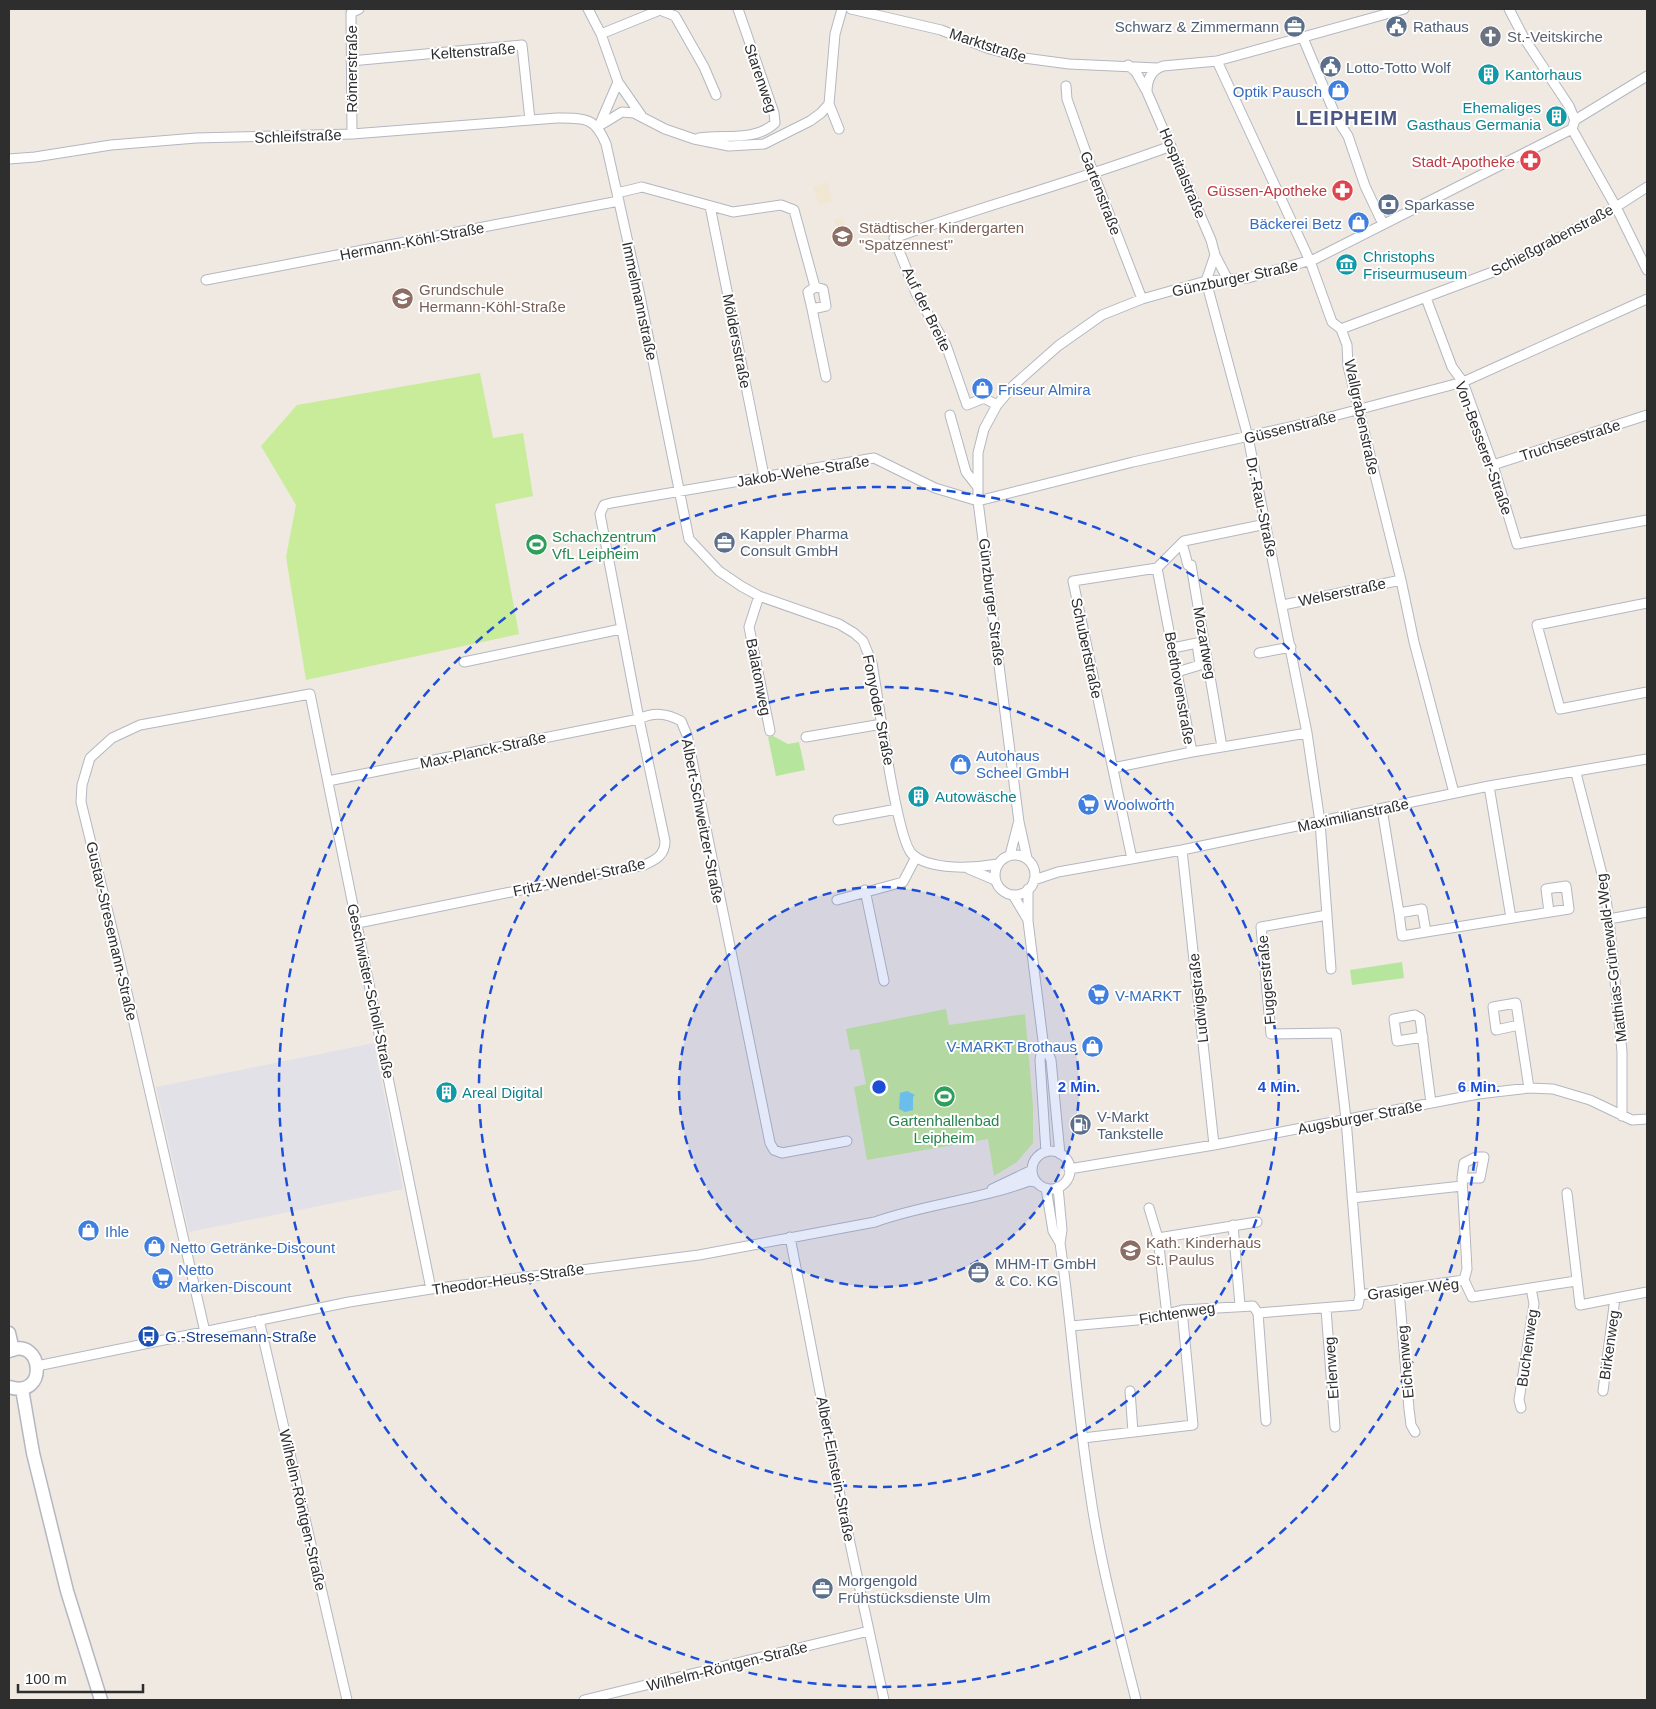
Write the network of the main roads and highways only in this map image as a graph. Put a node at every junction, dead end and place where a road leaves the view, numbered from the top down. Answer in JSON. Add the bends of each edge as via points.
{"nodes":[{"id":1,"x":9,"y":1333,"type":"edge"},
{"id":2,"x":11,"y":1350,"type":"edge"},
{"id":3,"x":9,"y":1387,"type":"edge"},
{"id":4,"x":22,"y":1389,"type":"junction"},
{"id":5,"x":102,"y":1700,"type":"edge"}],
"edges":[{"from":1,"to":2,"type":"main road"},
{"from":2,"to":4,"type":"main road","via":[[32,1354],[38,1366],[34,1380]]},
{"from":3,"to":4,"type":"main road"},
{"from":4,"to":5,"type":"main road","via":[[33,1453],[67,1591]]}]}
